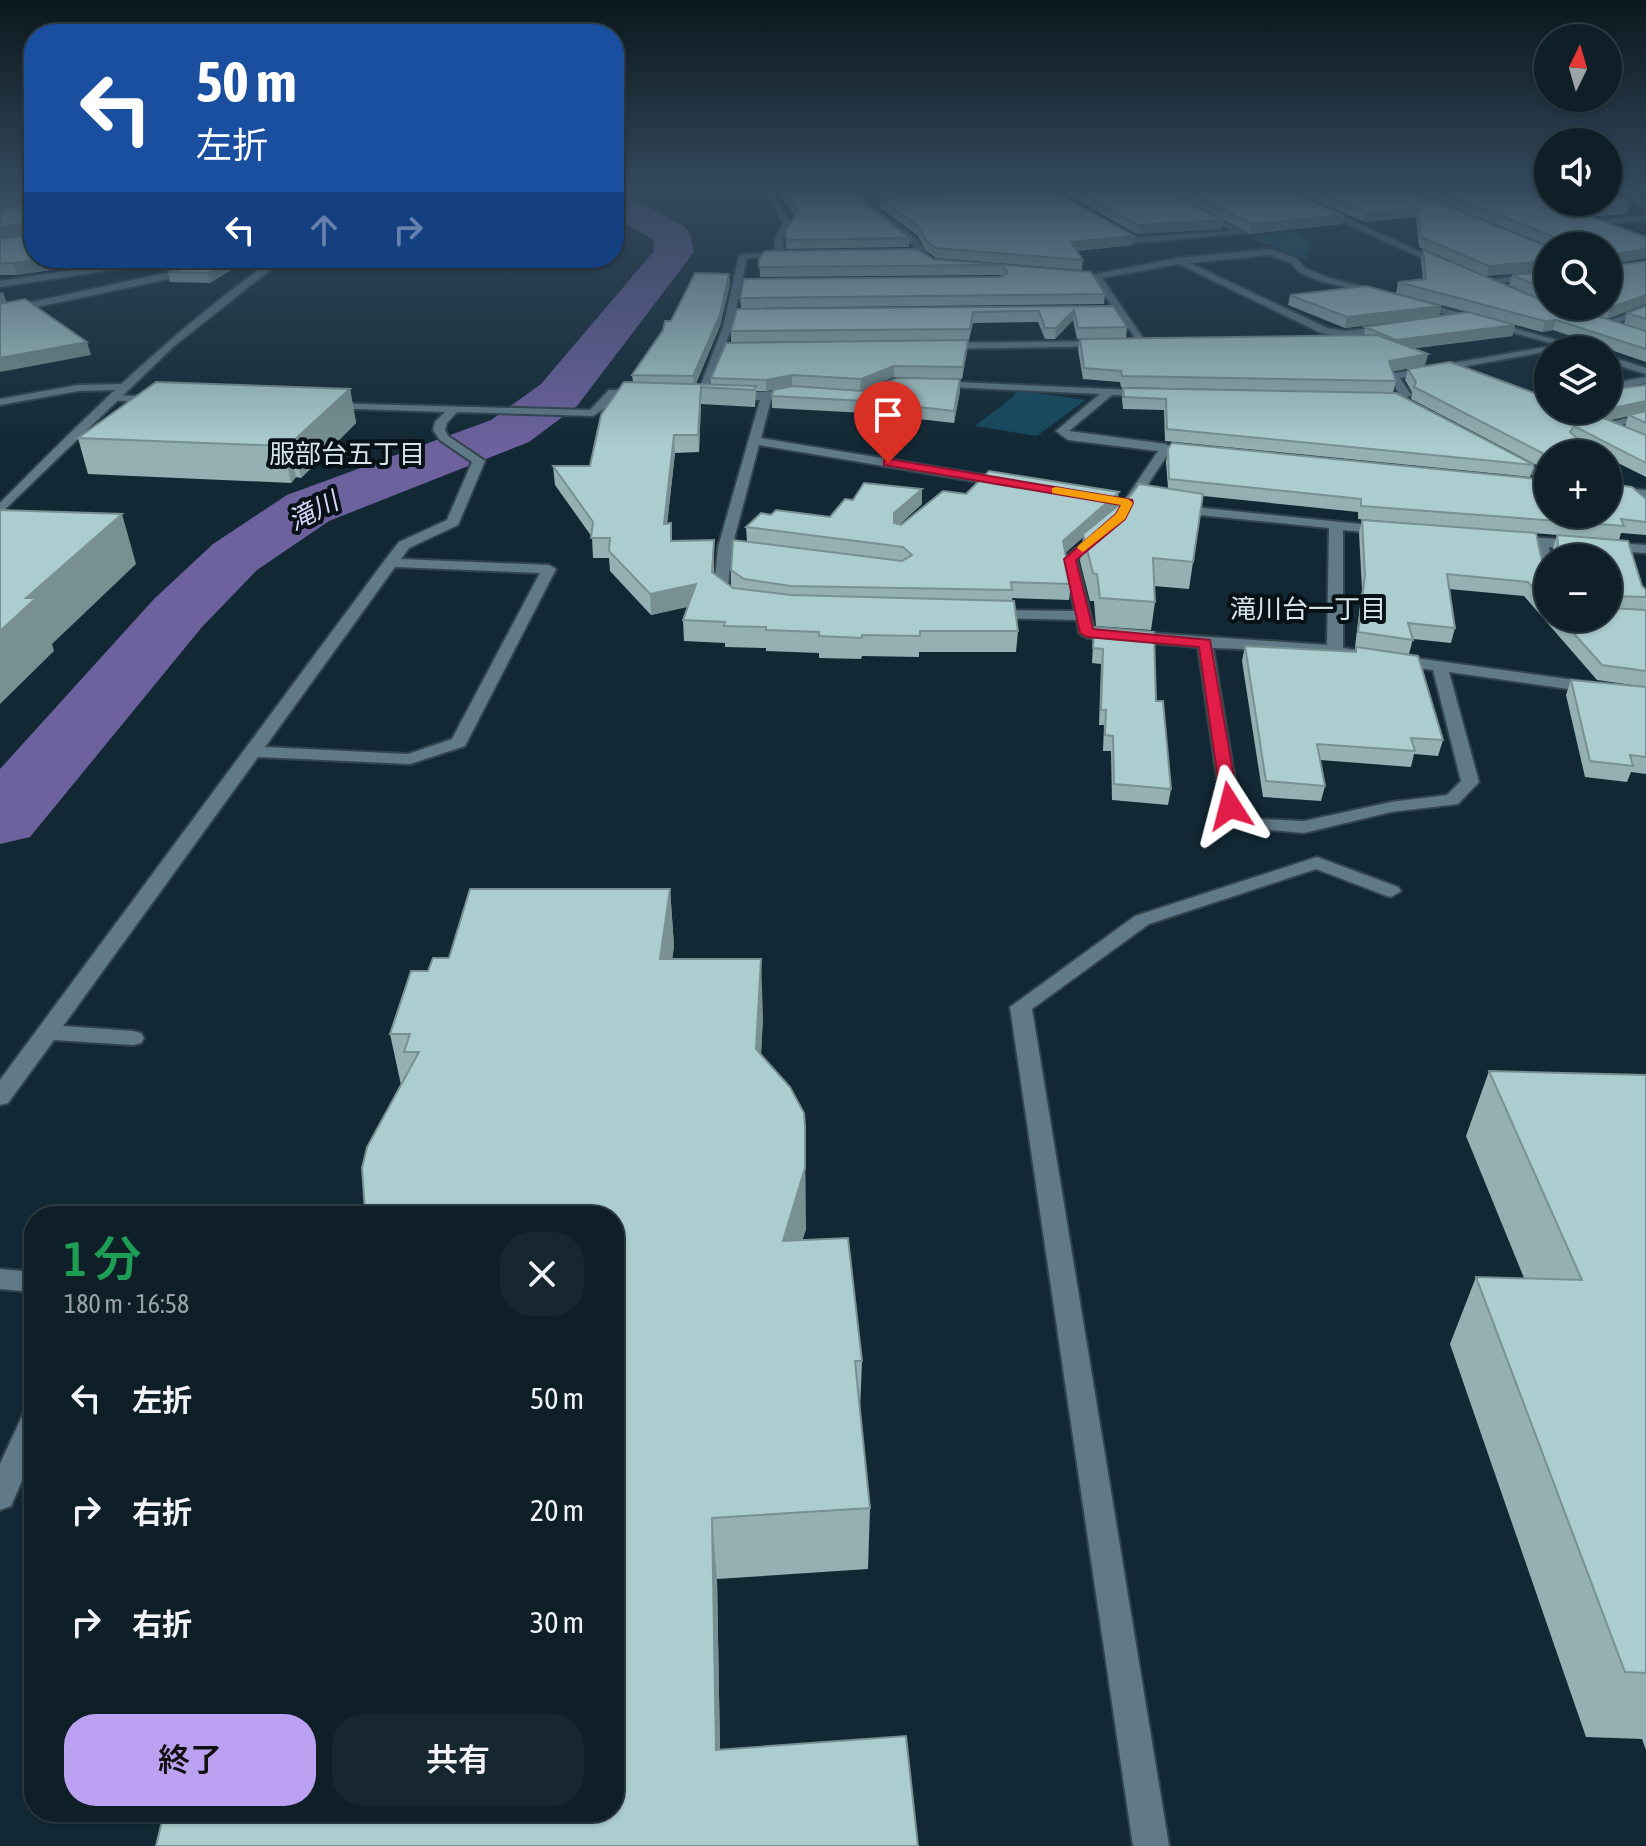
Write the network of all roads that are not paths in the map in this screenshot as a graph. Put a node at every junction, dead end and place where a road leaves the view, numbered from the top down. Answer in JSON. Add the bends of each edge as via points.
{"nodes":[{"id":1,"x":51,"y":276,"type":"edge"},
{"id":2,"x":166,"y":276,"type":"edge"},
{"id":3,"x":254,"y":276,"type":"edge"},
{"id":4,"x":740,"y":276,"type":"edge"},
{"id":5,"x":1080,"y":276,"type":"edge"},
{"id":6,"x":1100,"y":276,"type":"edge"},
{"id":7,"x":1211,"y":276,"type":"edge"},
{"id":8,"x":1316,"y":276,"type":"edge"},
{"id":9,"x":1471,"y":276,"type":"edge"},
{"id":10,"x":1096,"y":277,"type":"junction"},
{"id":11,"x":1534,"y":277,"type":"edge"},
{"id":12,"x":1482,"y":281,"type":"junction"},
{"id":13,"x":739,"y":283,"type":"junction"},
{"id":14,"x":754,"y":283,"type":"edge"},
{"id":15,"x":0,"y":284,"type":"edge"},
{"id":16,"x":1364,"y":289,"type":"junction"},
{"id":17,"x":1508,"y":292,"type":"edge"},
{"id":18,"x":1336,"y":293,"type":"edge"},
{"id":19,"x":1395,"y":297,"type":"edge"},
{"id":20,"x":1292,"y":298,"type":"edge"},
{"id":21,"x":1263,"y":301,"type":"junction"},
{"id":22,"x":1410,"y":302,"type":"edge"},
{"id":23,"x":1646,"y":309,"type":"edge"},
{"id":24,"x":1107,"y":310,"type":"edge"},
{"id":25,"x":1121,"y":310,"type":"junction"},
{"id":26,"x":0,"y":312,"type":"edge"},
{"id":27,"x":748,"y":313,"type":"edge"},
{"id":28,"x":734,"y":314,"type":"junction"},
{"id":29,"x":1471,"y":318,"type":"junction"},
{"id":30,"x":1590,"y":320,"type":"edge"},
{"id":31,"x":1440,"y":322,"type":"edge"},
{"id":32,"x":1604,"y":325,"type":"junction"},
{"id":33,"x":1408,"y":326,"type":"edge"},
{"id":34,"x":1618,"y":329,"type":"edge"},
{"id":35,"x":1535,"y":336,"type":"edge"},
{"id":36,"x":1112,"y":344,"type":"edge"},
{"id":37,"x":1127,"y":344,"type":"edge"},
{"id":38,"x":1142,"y":344,"type":"junction"},
{"id":39,"x":1158,"y":344,"type":"edge"},
{"id":40,"x":928,"y":346,"type":"edge"},
{"id":41,"x":723,"y":348,"type":"junction"},
{"id":42,"x":739,"y":348,"type":"edge"},
{"id":43,"x":1534,"y":352,"type":"edge"},
{"id":44,"x":1622,"y":363,"type":"edge"},
{"id":45,"x":1646,"y":371,"type":"edge"},
{"id":46,"x":1646,"y":380,"type":"edge"},
{"id":47,"x":926,"y":384,"type":"edge"},
{"id":48,"x":1622,"y":384,"type":"edge"},
{"id":49,"x":123,"y":387,"type":"junction"},
{"id":50,"x":1109,"y":392,"type":"junction"},
{"id":51,"x":806,"y":393,"type":"edge"},
{"id":52,"x":1157,"y":393,"type":"edge"},
{"id":53,"x":656,"y":394,"type":"edge"},
{"id":54,"x":686,"y":394,"type":"edge"},
{"id":55,"x":700,"y":395,"type":"junction"},
{"id":56,"x":766,"y":397,"type":"junction"},
{"id":57,"x":112,"y":398,"type":"junction"},
{"id":58,"x":1380,"y":399,"type":"edge"},
{"id":59,"x":1396,"y":399,"type":"junction"},
{"id":60,"x":174,"y":400,"type":"edge"},
{"id":61,"x":0,"y":402,"type":"edge"},
{"id":62,"x":314,"y":404,"type":"edge"},
{"id":63,"x":1408,"y":406,"type":"edge"},
{"id":64,"x":454,"y":409,"type":"junction"},
{"id":65,"x":1646,"y":417,"type":"edge"},
{"id":66,"x":755,"y":441,"type":"junction"},
{"id":67,"x":1646,"y":444,"type":"edge"},
{"id":68,"x":1166,"y":448,"type":"junction"},
{"id":69,"x":1492,"y":448,"type":"edge"},
{"id":70,"x":1181,"y":449,"type":"edge"},
{"id":71,"x":1534,"y":471,"type":"edge"},
{"id":72,"x":1025,"y":486,"type":"edge"},
{"id":73,"x":1622,"y":492,"type":"edge"},
{"id":74,"x":1646,"y":494,"type":"edge"},
{"id":75,"x":1128,"y":509,"type":"junction"},
{"id":76,"x":0,"y":510,"type":"edge"},
{"id":77,"x":1336,"y":526,"type":"junction"},
{"id":78,"x":1399,"y":531,"type":"edge"},
{"id":79,"x":1494,"y":538,"type":"edge"},
{"id":80,"x":1541,"y":542,"type":"joint"},
{"id":81,"x":1646,"y":549,"type":"edge"},
{"id":82,"x":390,"y":563,"type":"junction"},
{"id":83,"x":752,"y":604,"type":"edge"},
{"id":84,"x":974,"y":613,"type":"edge"},
{"id":85,"x":1081,"y":616,"type":"junction"},
{"id":86,"x":1205,"y":643,"type":"junction"},
{"id":87,"x":1335,"y":651,"type":"junction"},
{"id":88,"x":1440,"y":666,"type":"junction"},
{"id":89,"x":1646,"y":695,"type":"edge"},
{"id":90,"x":253,"y":752,"type":"junction"},
{"id":91,"x":1391,"y":891,"type":"dead end"},
{"id":92,"x":47,"y":1032,"type":"junction"},
{"id":93,"x":133,"y":1038,"type":"dead end"},
{"id":94,"x":0,"y":1097,"type":"edge"},
{"id":95,"x":0,"y":1279,"type":"edge"},
{"id":96,"x":24,"y":1281,"type":"edge"},
{"id":97,"x":24,"y":1443,"type":"edge"},
{"id":98,"x":0,"y":1497,"type":"edge"},
{"id":99,"x":1151,"y":1846,"type":"edge"}],
"edges":[{"from":1,"to":15,"type":"street"},
{"from":2,"to":26,"type":"street"},
{"from":3,"to":49,"type":"street"},
{"from":4,"to":13,"type":"street"},
{"from":5,"to":10,"type":"street"},
{"from":6,"to":10,"type":"street"},
{"from":7,"to":21,"type":"street"},
{"from":8,"to":16,"type":"street"},
{"from":9,"to":12,"type":"street"},
{"from":10,"to":25,"type":"street"},
{"from":11,"to":12,"type":"street"},
{"from":12,"to":17,"type":"street"},
{"from":13,"to":14,"type":"street"},
{"from":13,"to":28,"type":"street"},
{"from":16,"to":18,"type":"street"},
{"from":16,"to":19,"type":"street"},
{"from":20,"to":21,"type":"street"},
{"from":21,"to":33,"type":"street","via":[[1325,331],[1345,334]]},
{"from":22,"to":29,"type":"street"},
{"from":23,"to":32,"type":"street"},
{"from":24,"to":25,"type":"street"},
{"from":25,"to":38,"type":"street"},
{"from":27,"to":28,"type":"street"},
{"from":28,"to":41,"type":"street"},
{"from":29,"to":31,"type":"street"},
{"from":29,"to":35,"type":"street"},
{"from":30,"to":32,"type":"street"},
{"from":32,"to":34,"type":"street"},
{"from":36,"to":40,"type":"street"},
{"from":37,"to":38,"type":"street"},
{"from":38,"to":39,"type":"street"},
{"from":41,"to":42,"type":"street"},
{"from":41,"to":55,"type":"street"},
{"from":43,"to":59,"type":"street","via":[[1393,376],[1405,395]]},
{"from":44,"to":45,"type":"street"},
{"from":46,"to":48,"type":"street"},
{"from":47,"to":50,"type":"street"},
{"from":49,"to":57,"type":"street"},
{"from":49,"to":61,"type":"street","via":[[78,388]]},
{"from":50,"to":52,"type":"street"},
{"from":50,"to":68,"type":"street","via":[[1062,431]]},
{"from":51,"to":56,"type":"street"},
{"from":53,"to":64,"type":"street","via":[[613,392],[593,413]]},
{"from":54,"to":55,"type":"street"},
{"from":55,"to":56,"type":"street"},
{"from":56,"to":66,"type":"street"},
{"from":57,"to":60,"type":"street"},
{"from":57,"to":76,"type":"street"},
{"from":58,"to":59,"type":"street"},
{"from":59,"to":63,"type":"street"},
{"from":62,"to":64,"type":"street"},
{"from":64,"to":82,"type":"street","via":[[439,430],[479,461],[453,522],[404,545]]},
{"from":65,"to":67,"type":"street","via":[[1602,425]]},
{"from":66,"to":72,"type":"street","via":[[961,481]]},
{"from":66,"to":83,"type":"street","via":[[721,589]]},
{"from":68,"to":70,"type":"street"},
{"from":68,"to":75,"type":"street"},
{"from":69,"to":71,"type":"street"},
{"from":73,"to":74,"type":"street"},
{"from":75,"to":77,"type":"street"},
{"from":75,"to":85,"type":"street","via":[[1070,559]]},
{"from":77,"to":78,"type":"street"},
{"from":77,"to":87,"type":"street"},
{"from":79,"to":80,"type":"street"},
{"from":80,"to":81,"type":"street"},
{"from":82,"to":90,"type":"street"},
{"from":82,"to":90,"type":"street","via":[[549,569],[459,742],[410,759]]},
{"from":84,"to":85,"type":"street"},
{"from":85,"to":86,"type":"street","via":[[1087,633]]},
{"from":86,"to":87,"type":"street"},
{"from":86,"to":88,"type":"street","via":[[1230,806],[1253,824],[1304,827],[1391,807],[1452,800],[1470,782]]},
{"from":87,"to":88,"type":"street"},
{"from":88,"to":89,"type":"street"},
{"from":90,"to":92,"type":"street"},
{"from":91,"to":99,"type":"street","via":[[1317,863],[1142,920],[1021,1007]]},
{"from":92,"to":93,"type":"street"},
{"from":92,"to":94,"type":"street"},
{"from":95,"to":96,"type":"street"},
{"from":97,"to":98,"type":"street"}]}
